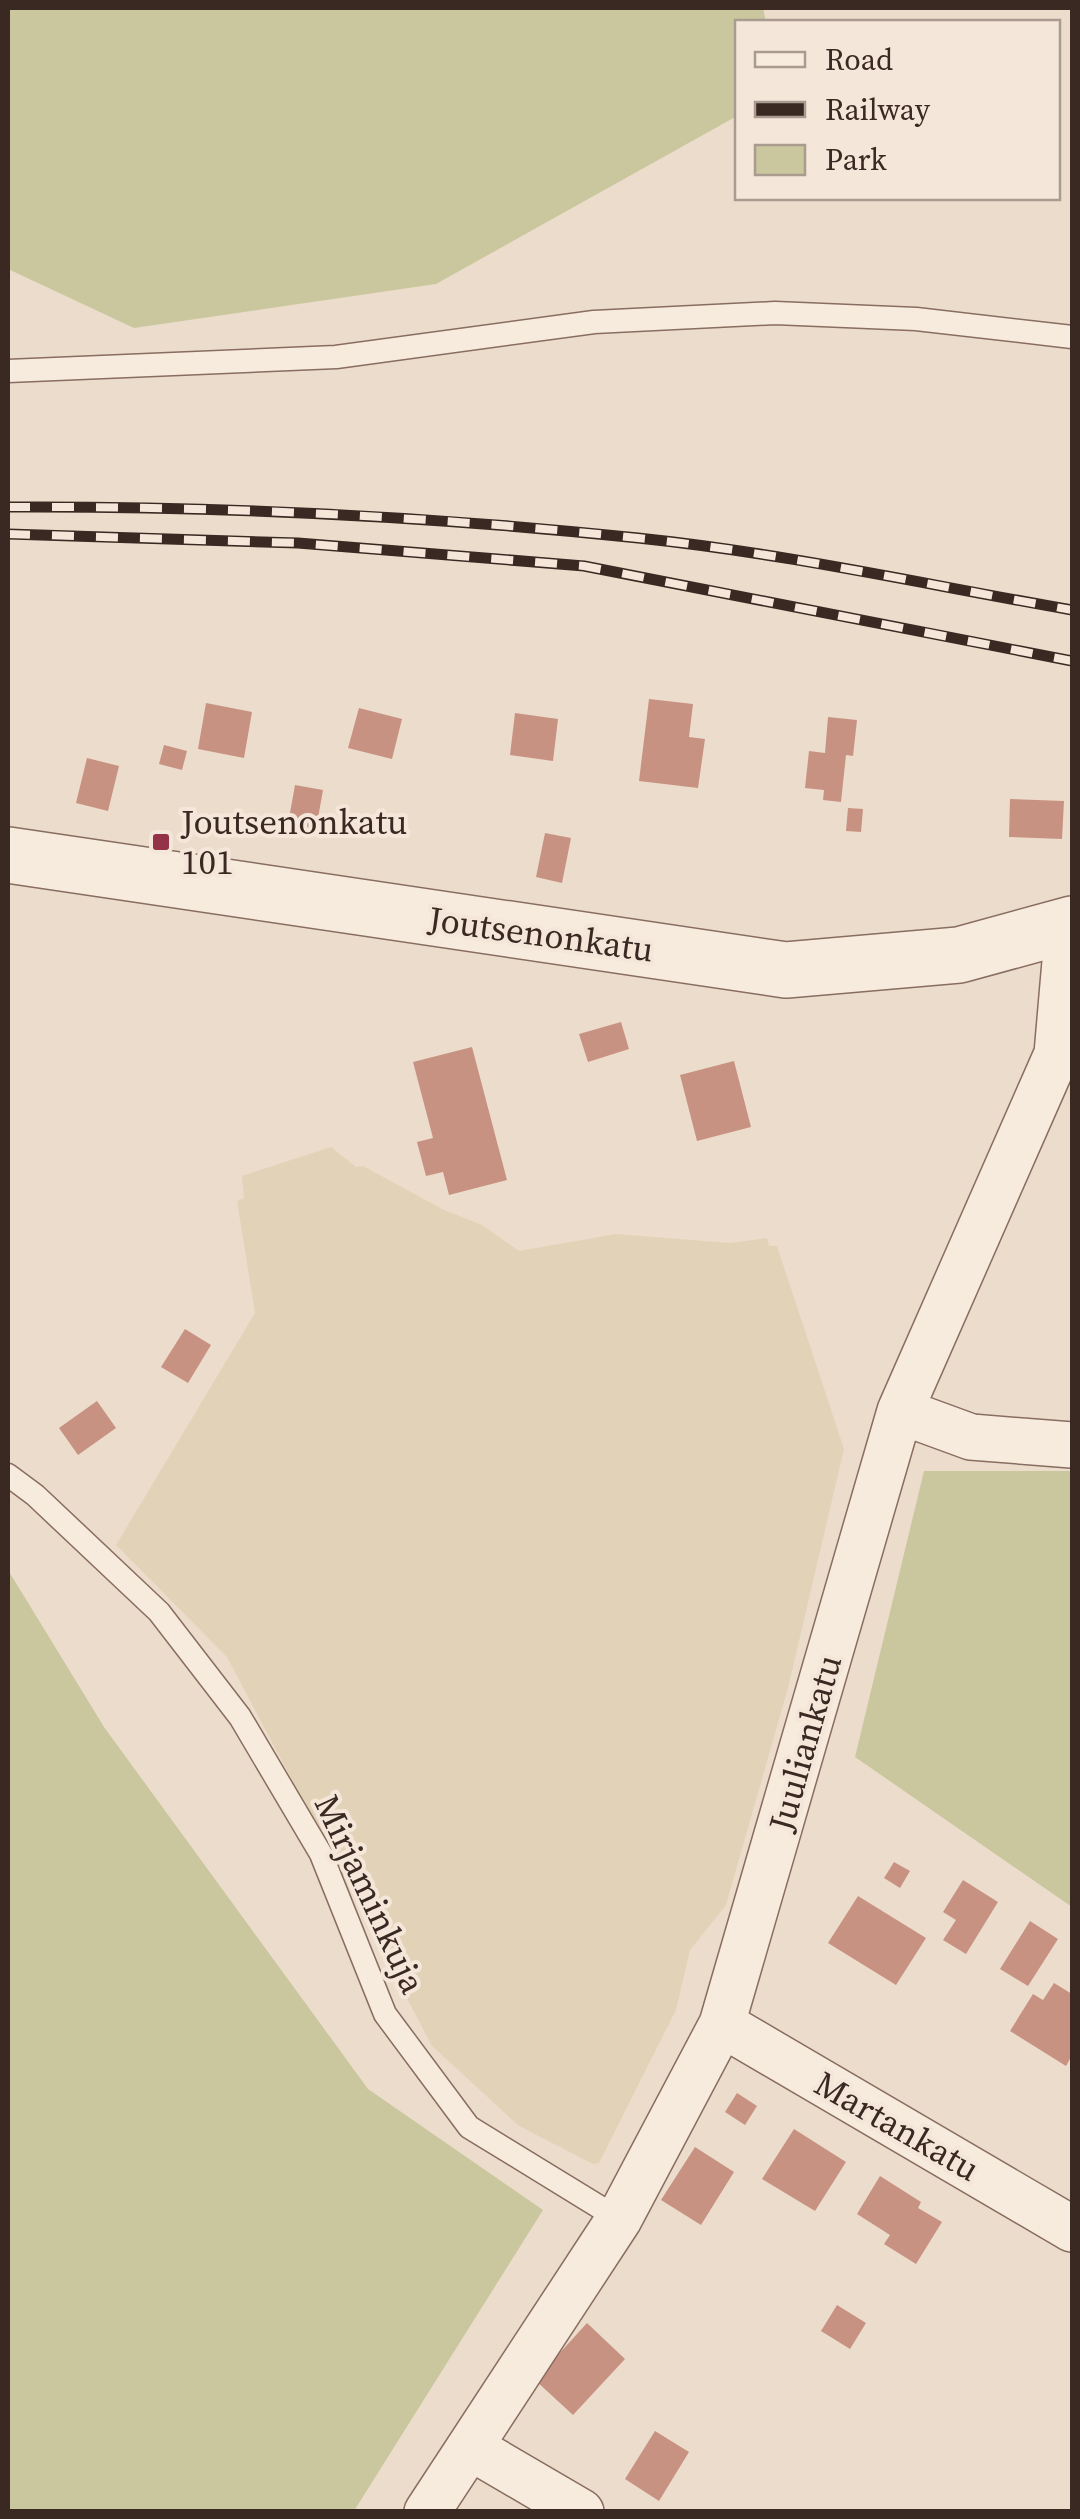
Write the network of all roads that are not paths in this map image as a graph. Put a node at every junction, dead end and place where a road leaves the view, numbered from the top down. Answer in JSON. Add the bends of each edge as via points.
{"nodes":[{"id":1,"x":1072,"y":337,"type":"edge"},
{"id":2,"x":8,"y":372,"type":"edge"},
{"id":3,"x":8,"y":855,"type":"edge"},
{"id":4,"x":1070,"y":925,"type":"edge"},
{"id":5,"x":900,"y":1411,"type":"junction"},
{"id":6,"x":1072,"y":1445,"type":"edge"},
{"id":7,"x":8,"y":1476,"type":"edge"},
{"id":8,"x":722,"y":2024,"type":"junction"},
{"id":9,"x":620,"y":2219,"type":"junction"},
{"id":10,"x":1072,"y":2228,"type":"edge"},
{"id":11,"x":470,"y":2447,"type":"junction"},
{"id":12,"x":427,"y":2512,"type":"edge"},
{"id":13,"x":580,"y":2512,"type":"edge"}],
"edges":[{"from":1,"to":2,"type":"lane","via":[[916,319],[775,313],[594,322],[336,356]]},
{"from":3,"to":4,"type":"street","name":"Joutsenonkatu","via":[[786,970],[959,954]]},
{"from":4,"to":5,"type":"street","name":"Juuliankatu","via":[[1057,1054]]},
{"from":5,"to":6,"type":"street","via":[[971,1437]]},
{"from":5,"to":8,"type":"street","name":"Juuliankatu"},
{"from":7,"to":9,"type":"lane","name":"Mirjaminkuja","via":[[159,1612],[240,1716],[321,1854],[385,2014],[469,2127]]},
{"from":8,"to":9,"type":"street","name":"Juuliankatu"},
{"from":8,"to":10,"type":"street","name":"Martankatu"},
{"from":9,"to":11,"type":"street","name":"Juuliankatu"},
{"from":11,"to":12,"type":"street","name":"Juuliankatu"},
{"from":11,"to":13,"type":"street"}]}
